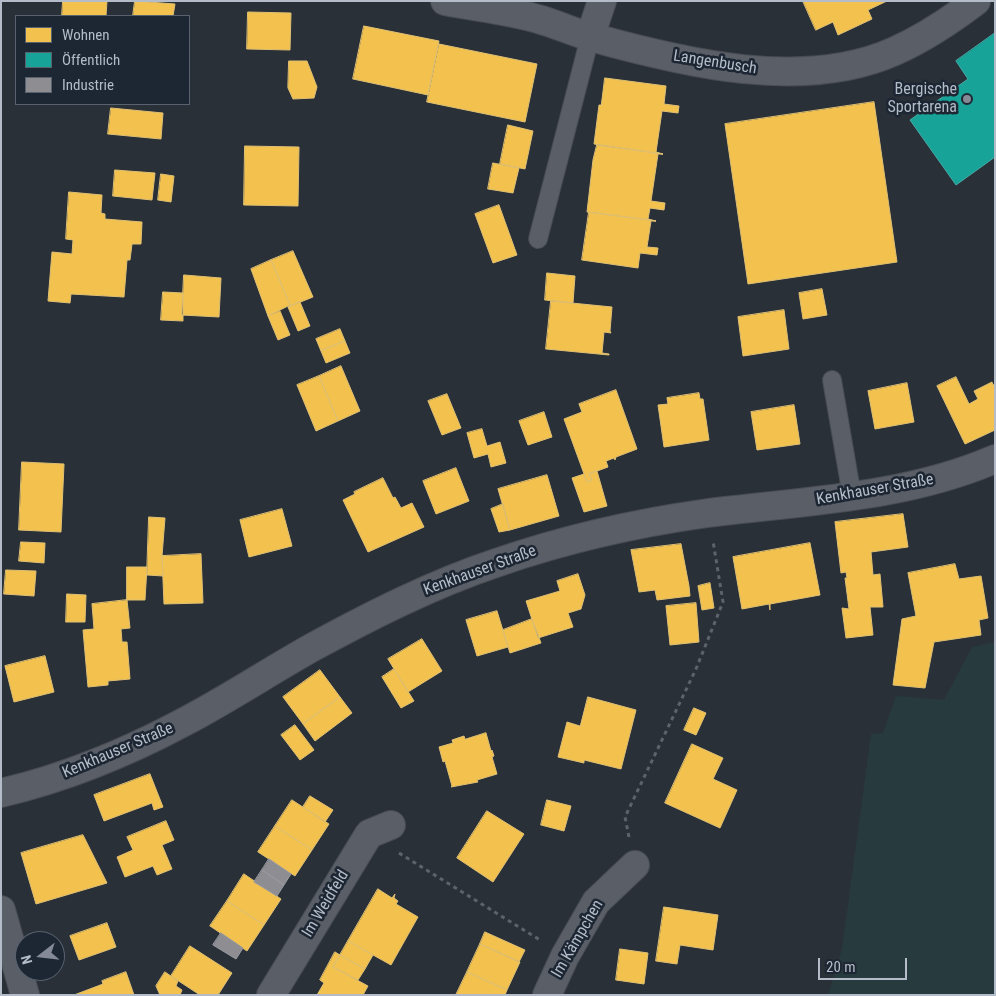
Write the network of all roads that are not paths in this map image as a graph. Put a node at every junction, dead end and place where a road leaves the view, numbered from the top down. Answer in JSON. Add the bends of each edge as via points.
{"nodes":[{"id":1,"x":445,"y":1,"type":"edge"},
{"id":2,"x":602,"y":1,"type":"edge"},
{"id":3,"x":976,"y":1,"type":"edge"},
{"id":4,"x":590,"y":37,"type":"junction"},
{"id":5,"x":538,"y":239,"type":"dead end"},
{"id":6,"x":832,"y":380,"type":"dead end"},
{"id":7,"x":995,"y":460,"type":"edge"},
{"id":8,"x":852,"y":496,"type":"junction"},
{"id":9,"x":1,"y":793,"type":"edge"},
{"id":10,"x":380,"y":830,"type":"road end"},
{"id":11,"x":635,"y":864,"type":"road end"},
{"id":12,"x":1,"y":910,"type":"edge"},
{"id":13,"x":25,"y":995,"type":"edge"},
{"id":14,"x":271,"y":995,"type":"edge"},
{"id":15,"x":547,"y":995,"type":"edge"}],
"edges":[{"from":1,"to":4,"type":"street","name":"Langenbusch","via":[[537,18]]},
{"from":2,"to":4,"type":"street"},
{"from":3,"to":4,"type":"street","name":"Langenbusch","via":[[942,25],[895,51],[849,65],[814,70],[742,69],[676,58]]},
{"from":4,"to":5,"type":"lane"},
{"from":6,"to":8,"type":"lane"},
{"from":7,"to":8,"type":"street","name":"Kenkhauser Straße","via":[[917,485]]},
{"from":8,"to":9,"type":"street","name":"Kenkhauser Straße","via":[[656,521],[540,548],[429,589],[352,627],[152,739],[81,769]]},
{"from":10,"to":14,"type":"street","name":"Im Weidfeld"},
{"from":11,"to":15,"type":"street","name":"Im Kämpchen","via":[[596,902]]},
{"from":12,"to":13,"type":"street"}]}
